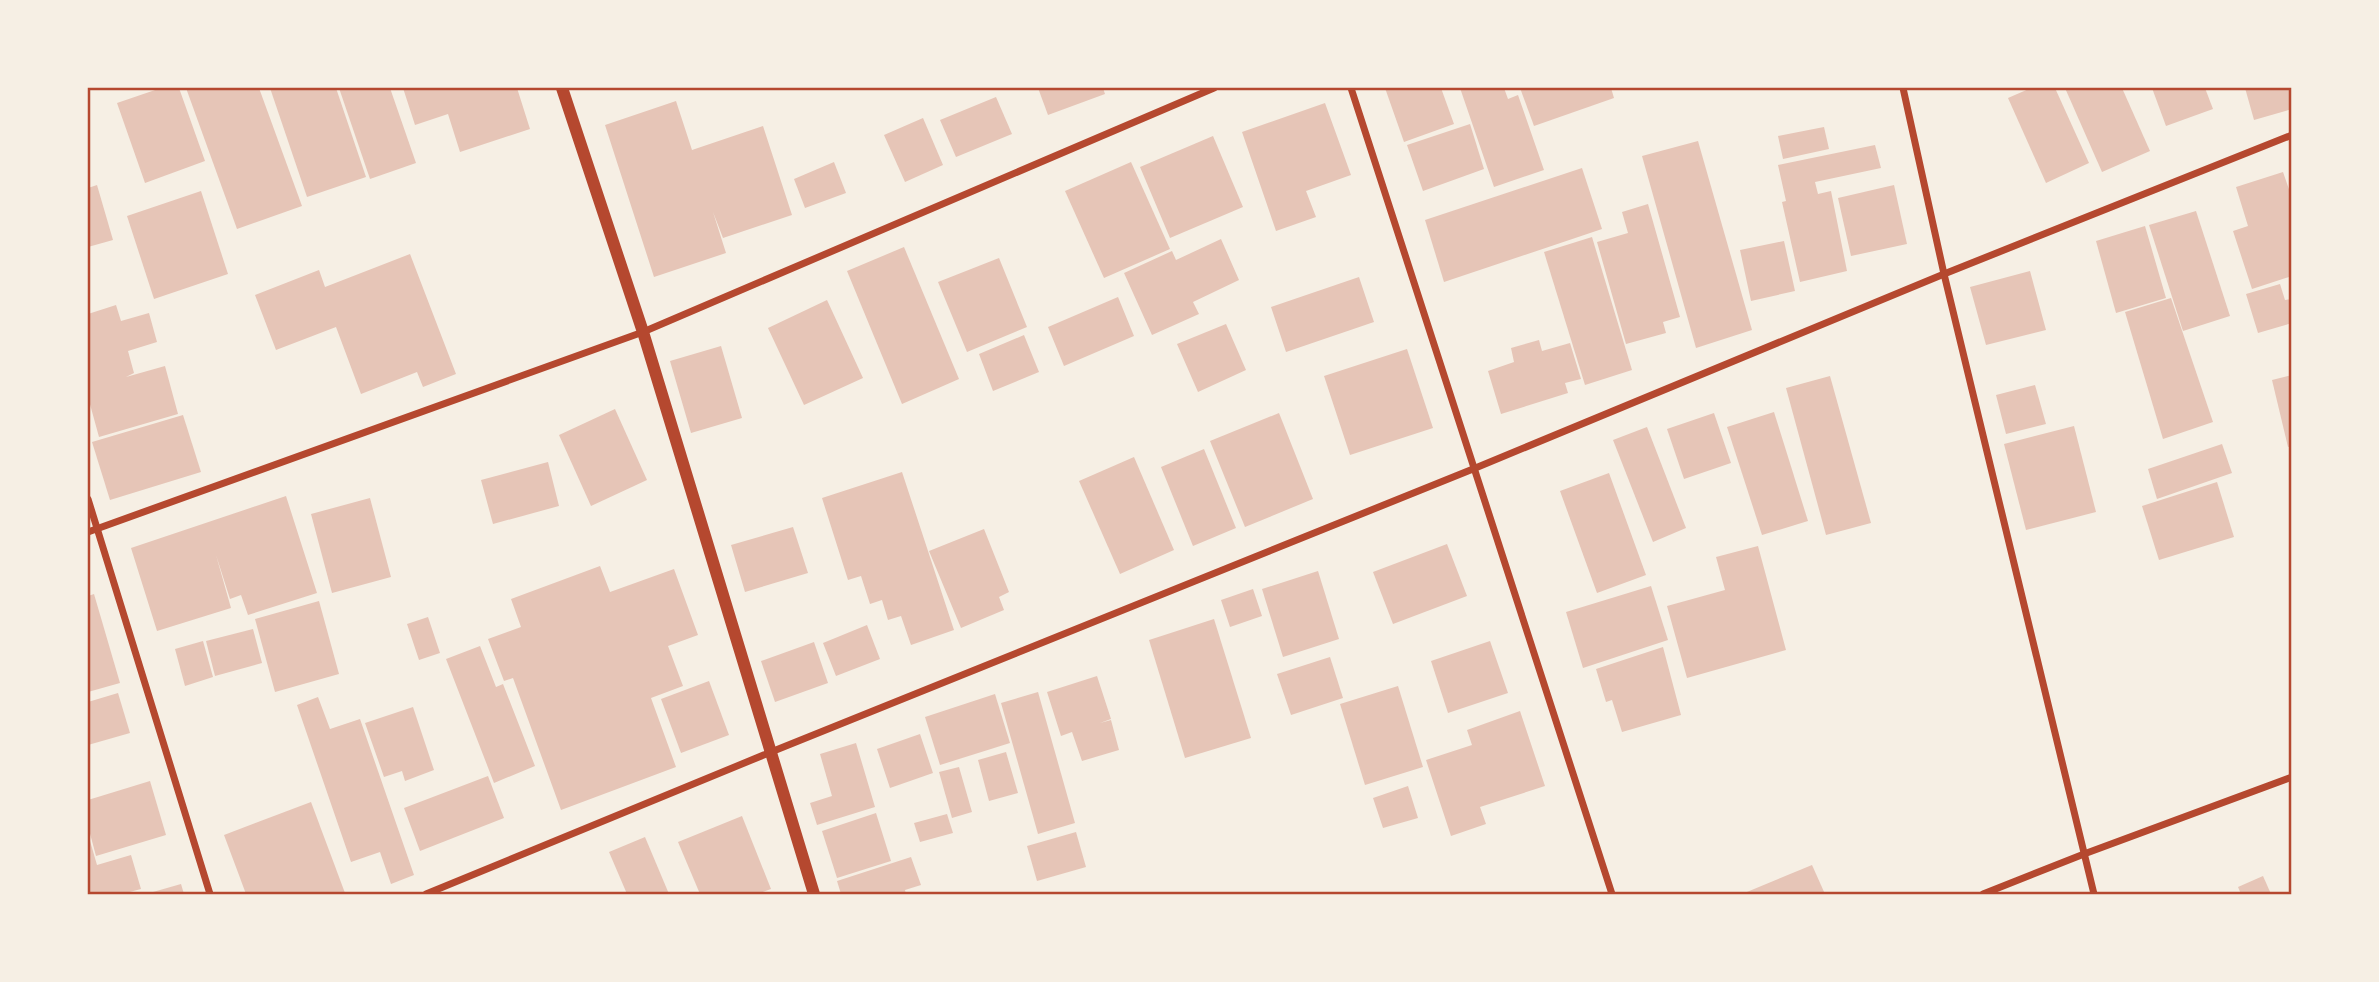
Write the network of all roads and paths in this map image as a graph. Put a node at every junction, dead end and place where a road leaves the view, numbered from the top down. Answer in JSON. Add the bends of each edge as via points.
{"nodes":[{"id":1,"x":562,"y":88,"type":"edge"},
{"id":2,"x":1214,"y":88,"type":"edge"},
{"id":3,"x":1351,"y":88,"type":"edge"},
{"id":4,"x":1903,"y":88,"type":"edge"},
{"id":5,"x":2291,"y":135,"type":"edge"},
{"id":6,"x":1944,"y":274,"type":"junction"},
{"id":7,"x":643,"y":332,"type":"junction"},
{"id":8,"x":1473,"y":469,"type":"junction"},
{"id":9,"x":88,"y":499,"type":"edge"},
{"id":10,"x":97,"y":529,"type":"junction"},
{"id":11,"x":88,"y":533,"type":"edge"},
{"id":12,"x":771,"y":752,"type":"junction"},
{"id":13,"x":2291,"y":778,"type":"edge"},
{"id":14,"x":2084,"y":854,"type":"junction"},
{"id":15,"x":210,"y":894,"type":"edge"},
{"id":16,"x":426,"y":894,"type":"edge"},
{"id":17,"x":814,"y":894,"type":"edge"},
{"id":18,"x":1612,"y":894,"type":"edge"},
{"id":19,"x":1983,"y":894,"type":"edge"},
{"id":20,"x":2094,"y":894,"type":"edge"}],
"edges":[{"from":1,"to":7,"type":"street"},
{"from":2,"to":7,"type":"street"},
{"from":3,"to":8,"type":"street"},
{"from":4,"to":6,"type":"street"},
{"from":5,"to":6,"type":"street"},
{"from":6,"to":8,"type":"street"},
{"from":6,"to":14,"type":"street"},
{"from":7,"to":10,"type":"street"},
{"from":7,"to":12,"type":"street"},
{"from":8,"to":12,"type":"street"},
{"from":8,"to":18,"type":"street"},
{"from":9,"to":10,"type":"street"},
{"from":10,"to":11,"type":"street"},
{"from":10,"to":15,"type":"street"},
{"from":12,"to":16,"type":"street"},
{"from":12,"to":17,"type":"street"},
{"from":13,"to":14,"type":"street"},
{"from":14,"to":19,"type":"street"},
{"from":14,"to":20,"type":"street"}]}
